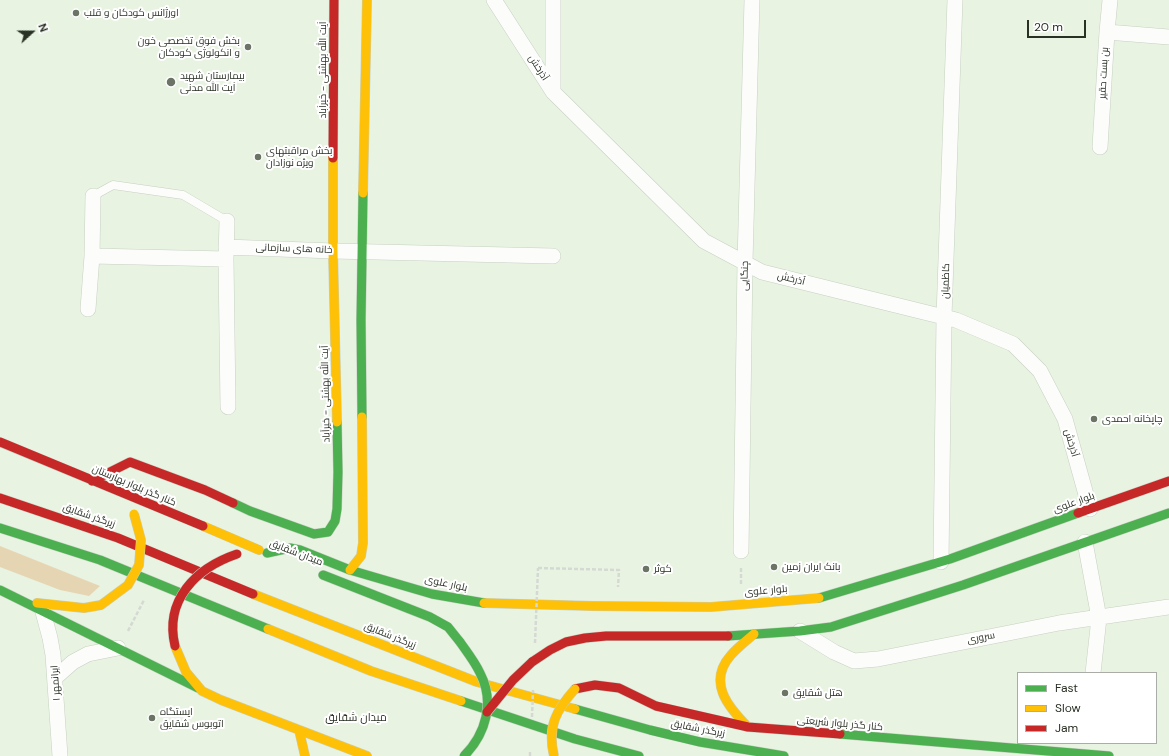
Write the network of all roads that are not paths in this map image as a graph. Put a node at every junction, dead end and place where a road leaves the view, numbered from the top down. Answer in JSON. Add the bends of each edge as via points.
{"nodes":[{"id":1,"x":334,"y":0,"type":"edge"},
{"id":2,"x":367,"y":0,"type":"edge"},
{"id":3,"x":494,"y":0,"type":"edge"},
{"id":4,"x":553,"y":0,"type":"edge"},
{"id":5,"x":752,"y":0,"type":"edge"},
{"id":6,"x":955,"y":0,"type":"edge"},
{"id":7,"x":1110,"y":0,"type":"edge"},
{"id":8,"x":1107,"y":32,"type":"junction"},
{"id":9,"x":1169,"y":37,"type":"edge"},
{"id":10,"x":553,"y":92,"type":"junction"},
{"id":11,"x":1100,"y":147,"type":"dead end"},
{"id":12,"x":93,"y":196,"type":"joint"},
{"id":13,"x":226,"y":221,"type":"joint"},
{"id":14,"x":334,"y":251,"type":"junction"},
{"id":15,"x":362,"y":252,"type":"junction"},
{"id":16,"x":226,"y":253,"type":"junction"},
{"id":17,"x":92,"y":256,"type":"junction"},
{"id":18,"x":553,"y":256,"type":"dead end"},
{"id":19,"x":745,"y":262,"type":"junction"},
{"id":20,"x":88,"y":310,"type":"dead end"},
{"id":21,"x":944,"y":317,"type":"junction"},
{"id":22,"x":228,"y":407,"type":"dead end"},
{"id":23,"x":0,"y":442,"type":"edge"},
{"id":24,"x":92,"y":481,"type":"junction"},
{"id":25,"x":1169,"y":481,"type":"edge"},
{"id":26,"x":0,"y":498,"type":"edge"},
{"id":27,"x":1090,"y":509,"type":"junction"},
{"id":28,"x":1169,"y":513,"type":"edge"},
{"id":29,"x":0,"y":528,"type":"edge"},
{"id":30,"x":1085,"y":542,"type":"junction"},
{"id":31,"x":741,"y":551,"type":"road end"},
{"id":32,"x":263,"y":552,"type":"junction"},
{"id":33,"x":282,"y":559,"type":"dead end"},
{"id":34,"x":941,"y":562,"type":"junction"},
{"id":35,"x":311,"y":570,"type":"dead end"},
{"id":36,"x":350,"y":570,"type":"junction"},
{"id":37,"x":0,"y":590,"type":"edge"},
{"id":38,"x":24,"y":601,"type":"junction"},
{"id":39,"x":1169,"y":607,"type":"edge"},
{"id":40,"x":43,"y":612,"type":"junction"},
{"id":41,"x":1099,"y":618,"type":"junction"},
{"id":42,"x":800,"y":631,"type":"junction"},
{"id":43,"x":754,"y":634,"type":"junction"},
{"id":44,"x":119,"y":648,"type":"junction"},
{"id":45,"x":1093,"y":672,"type":"edge"},
{"id":46,"x":56,"y":677,"type":"junction"},
{"id":47,"x":202,"y":690,"type":"junction"},
{"id":48,"x":559,"y":706,"type":"junction"},
{"id":49,"x":488,"y":712,"type":"junction"},
{"id":50,"x":748,"y":727,"type":"junction"},
{"id":51,"x":299,"y":730,"type":"junction"},
{"id":52,"x":60,"y":756,"type":"edge"},
{"id":53,"x":305,"y":756,"type":"edge"},
{"id":54,"x":367,"y":756,"type":"edge"},
{"id":55,"x":464,"y":756,"type":"edge"},
{"id":56,"x":554,"y":756,"type":"edge"},
{"id":57,"x":638,"y":756,"type":"edge"},
{"id":58,"x":784,"y":756,"type":"edge"},
{"id":59,"x":1109,"y":756,"type":"edge"}],
"edges":[{"from":1,"to":14,"type":"main road","name":"آیت الله بهشتی - خیرآباد"},
{"from":2,"to":15,"type":"main road"},
{"from":3,"to":10,"type":"street","name":"آذرخش"},
{"from":4,"to":10,"type":"street"},
{"from":5,"to":19,"type":"street","name":"چنگایی"},
{"from":6,"to":21,"type":"street","name":"کاظمیان"},
{"from":7,"to":8,"type":"street","name":"بن بست حقیر"},
{"from":8,"to":9,"type":"street"},
{"from":8,"to":11,"type":"street","name":"بن بست حقیر"},
{"from":10,"to":19,"type":"street","name":"آذرخش","via":[[704,241]]},
{"from":12,"to":13,"type":"lane","via":[[113,185],[183,195]]},
{"from":12,"to":17,"type":"street"},
{"from":13,"to":16,"type":"street"},
{"from":14,"to":15,"type":"street","name":"خانه های سازمانی"},
{"from":14,"to":16,"type":"street","name":"خانه های سازمانی"},
{"from":14,"to":24,"type":"main road","name":"آیت الله بهشتی - خیرآباد","via":[[338,472],[337,509],[335,521],[328,532],[314,534],[288,525],[130,462]]},
{"from":15,"to":18,"type":"street","name":"خانه های سازمانی"},
{"from":15,"to":36,"type":"main road","via":[[363,543],[361,556]]},
{"from":16,"to":17,"type":"street","name":"خانه های سازمانی"},
{"from":16,"to":22,"type":"street"},
{"from":17,"to":20,"type":"street"},
{"from":19,"to":21,"type":"street","name":"آذرخش","via":[[762,272]]},
{"from":19,"to":31,"type":"street","name":"چنگایی"},
{"from":21,"to":27,"type":"street","name":"آذرخش","via":[[1013,344],[1040,371],[1065,419]]},
{"from":21,"to":34,"type":"street","name":"کاظمیان"},
{"from":23,"to":24,"type":"main road","name":"کنار گذر بلوار بهارستان"},
{"from":24,"to":32,"type":"main road","name":"کنار گذر بلوار بهارستان"},
{"from":24,"to":38,"type":"main road","bridge":true,"via":[[121,497],[129,508],[141,540],[139,564],[128,585],[102,605],[84,608]]},
{"from":25,"to":27,"type":"main road","name":"بلوار علوی"},
{"from":26,"to":48,"type":"main road","name":"زیرگذر شقایق","via":[[118,538],[477,682]]},
{"from":27,"to":34,"type":"main road","name":"بلوار علوی"},
{"from":28,"to":30,"type":"main road"},
{"from":29,"to":57,"type":"main road","via":[[100,560],[371,670],[575,739]]},
{"from":30,"to":41,"type":"street"},
{"from":30,"to":42,"type":"main road","via":[[963,585],[831,627]]},
{"from":32,"to":33,"type":"main road","name":"میدان شقایق"},
{"from":32,"to":36,"type":"main road","name":"بلوار علوی","via":[[290,548],[300,550]]},
{"from":32,"to":47,"type":"main road","name":"میدان شقایق","bridge":true,"via":[[248,550],[207,568],[184,590],[173,617],[172,632],[186,672]]},
{"from":34,"to":36,"type":"main road","name":"بلوار علوی","via":[[819,598],[711,608],[485,603],[432,594]]},
{"from":35,"to":49,"type":"main road","name":"میدان شقایق","bridge":true,"via":[[430,617],[448,627],[484,679]]},
{"from":37,"to":38,"type":"main road"},
{"from":38,"to":40,"type":"main road"},
{"from":39,"to":41,"type":"street","name":"سروری"},
{"from":40,"to":44,"type":"main road"},
{"from":40,"to":46,"type":"street","name":"ایرانمهر ۱"},
{"from":41,"to":42,"type":"street","name":"سروری","via":[[1059,623],[878,659],[854,661]]},
{"from":41,"to":45,"type":"street"},
{"from":42,"to":43,"type":"main road"},
{"from":43,"to":49,"type":"main road","bridge":true,"via":[[606,636],[566,642],[532,662],[513,680]]},
{"from":43,"to":50,"type":"main road","via":[[729,656],[720,672],[723,698]]},
{"from":44,"to":46,"type":"street","via":[[88,654],[73,662]]},
{"from":44,"to":47,"type":"main road"},
{"from":46,"to":52,"type":"street","name":"ایرانمهر ۱"},
{"from":47,"to":51,"type":"main road","name":"میدان شقایق","via":[[221,700]]},
{"from":48,"to":50,"type":"main road","name":"کنار گذر بلوار شریعتی","bridge":true,"via":[[575,688],[595,685],[619,688],[656,706]]},
{"from":48,"to":56,"type":"main road","bridge":true,"via":[[553,720]]},
{"from":48,"to":58,"type":"main road","name":"زیرگذر شقایق","via":[[700,742]]},
{"from":49,"to":55,"type":"main road","name":"میدان شقایق","bridge":true,"via":[[477,740]]},
{"from":50,"to":59,"type":"main road","name":"کنار گذر بلوار شریعتی"},
{"from":51,"to":53,"type":"main road"},
{"from":51,"to":54,"type":"main road","name":"میدان شقایق"}]}
